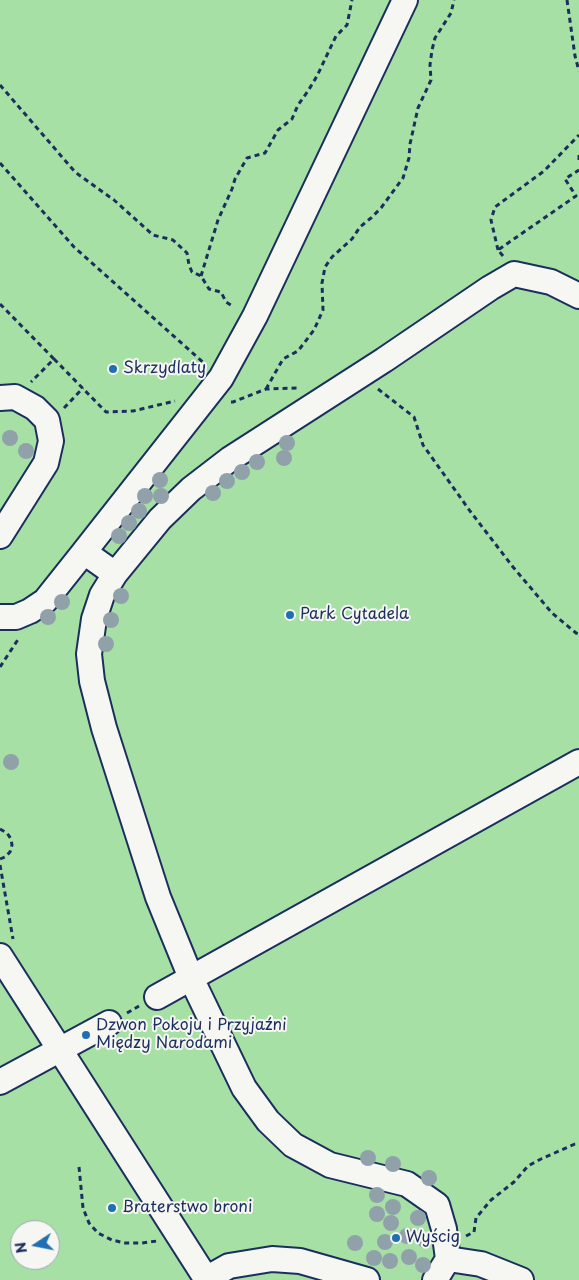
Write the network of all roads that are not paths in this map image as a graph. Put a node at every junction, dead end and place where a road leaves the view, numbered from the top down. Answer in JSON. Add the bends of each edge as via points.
{"nodes":[{"id":1,"x":405,"y":0,"type":"edge"},
{"id":2,"x":579,"y":296,"type":"edge"},
{"id":3,"x":8,"y":397,"type":"edge"},
{"id":4,"x":0,"y":536,"type":"edge"},
{"id":5,"x":84,"y":552,"type":"junction"},
{"id":6,"x":115,"y":574,"type":"junction"},
{"id":7,"x":0,"y":617,"type":"edge"},
{"id":8,"x":579,"y":762,"type":"edge"},
{"id":9,"x":6,"y":949,"type":"edge"},
{"id":10,"x":191,"y":978,"type":"junction"},
{"id":11,"x":157,"y":997,"type":"road end"},
{"id":12,"x":109,"y":1023,"type":"road end"},
{"id":13,"x":59,"y":1049,"type":"junction"},
{"id":14,"x":0,"y":1082,"type":"edge"},
{"id":15,"x":448,"y":1259,"type":"junction"},
{"id":16,"x":206,"y":1279,"type":"edge"},
{"id":17,"x":367,"y":1280,"type":"edge"},
{"id":18,"x":435,"y":1280,"type":"edge"},
{"id":19,"x":521,"y":1280,"type":"edge"}],
"edges":[{"from":1,"to":5,"type":"street","via":[[255,316],[215,385]]},
{"from":2,"to":6,"type":"street","via":[[552,282],[514,274],[490,288],[230,459],[191,489],[160,519]]},
{"from":3,"to":4,"type":"street","via":[[35,408],[47,420],[51,440],[46,463]]},
{"from":5,"to":6,"type":"street"},
{"from":5,"to":7,"type":"street","via":[[44,601],[16,617]]},
{"from":6,"to":10,"type":"street","via":[[102,595],[94,619],[88,654],[92,681],[158,897]]},
{"from":8,"to":10,"type":"street"},
{"from":9,"to":13,"type":"street"},
{"from":10,"to":11,"type":"street"},
{"from":10,"to":15,"type":"street","via":[[244,1088],[268,1121],[293,1145],[330,1165],[406,1184],[436,1205],[444,1229]]},
{"from":12,"to":13,"type":"street"},
{"from":13,"to":14,"type":"street"},
{"from":13,"to":16,"type":"street"},
{"from":15,"to":18,"type":"street"},
{"from":15,"to":19,"type":"street","via":[[481,1264]]},
{"from":16,"to":17,"type":"street","via":[[229,1266],[272,1259],[300,1261]]}]}
